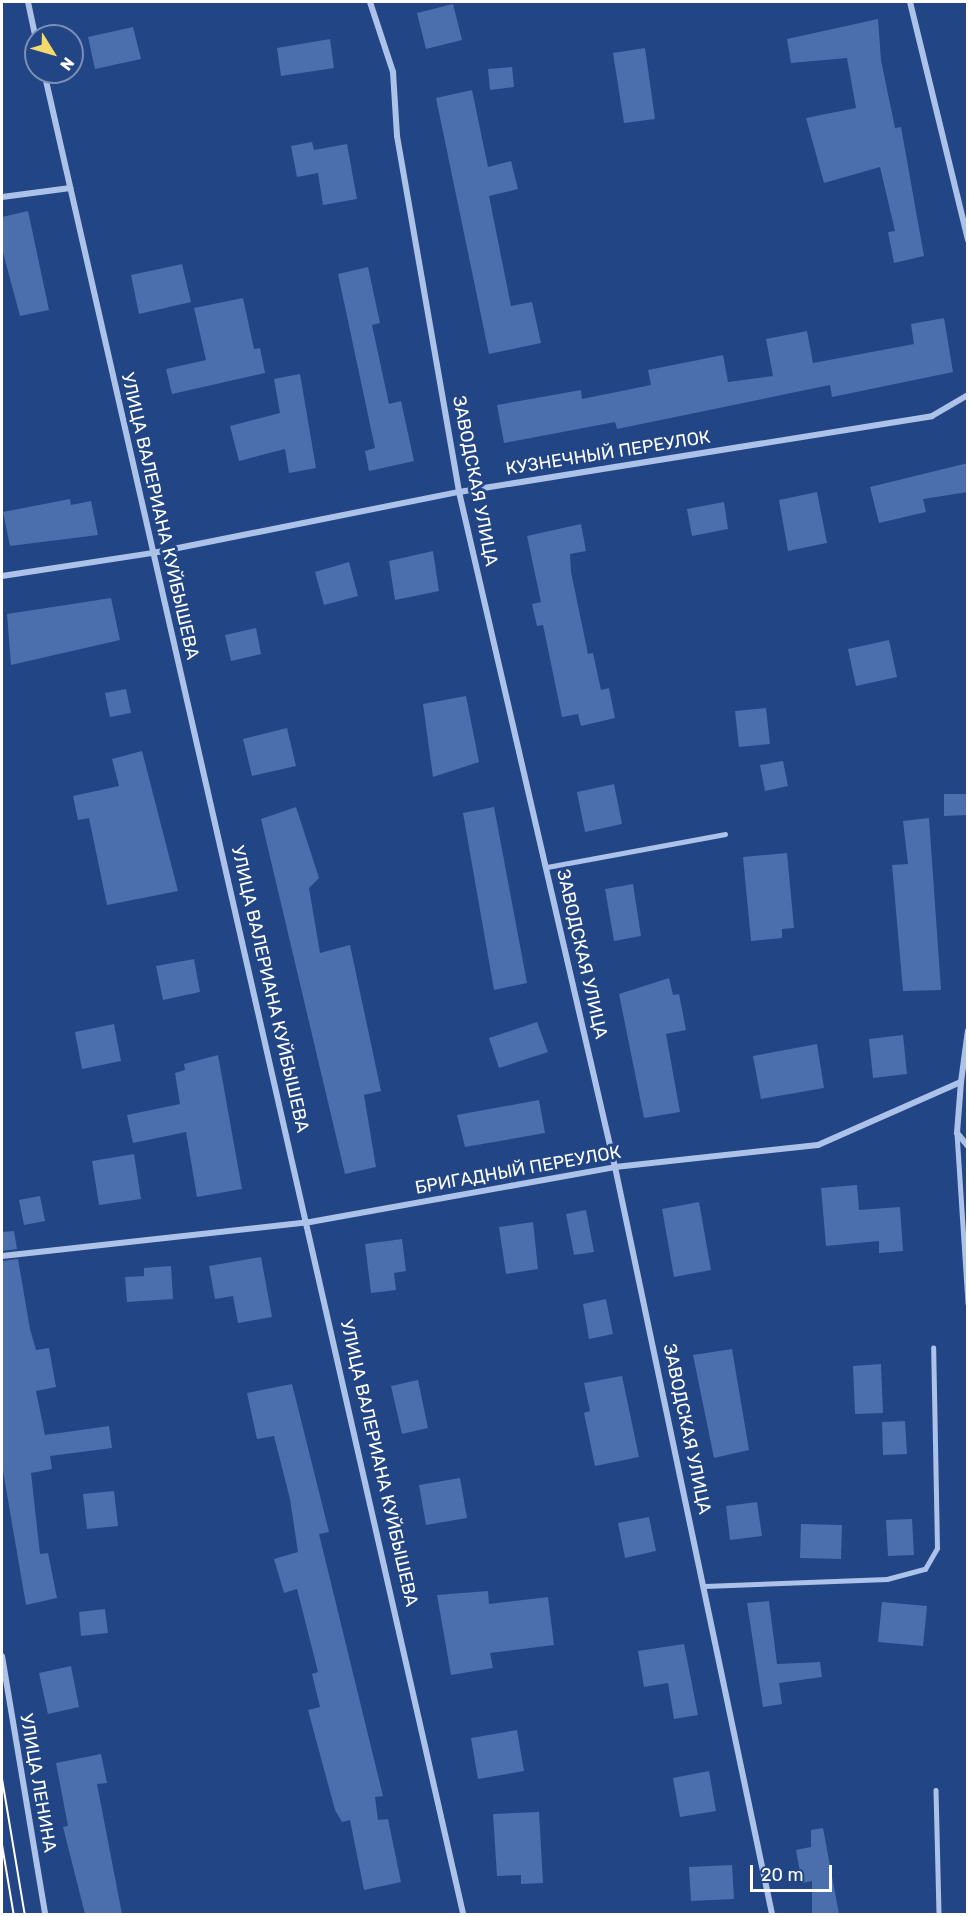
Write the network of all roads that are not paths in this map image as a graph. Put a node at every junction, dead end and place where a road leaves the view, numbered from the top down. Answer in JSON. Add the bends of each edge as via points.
{"nodes":[{"id":1,"x":28,"y":2,"type":"edge"},
{"id":2,"x":370,"y":2,"type":"edge"},
{"id":3,"x":910,"y":2,"type":"edge"},
{"id":4,"x":33,"y":24,"type":"edge"},
{"id":5,"x":47,"y":84,"type":"edge"},
{"id":6,"x":70,"y":188,"type":"junction"},
{"id":7,"x":2,"y":197,"type":"edge"},
{"id":8,"x":968,"y":240,"type":"edge"},
{"id":9,"x":968,"y":395,"type":"edge"},
{"id":10,"x":459,"y":492,"type":"junction"},
{"id":11,"x":153,"y":554,"type":"junction"},
{"id":12,"x":2,"y":576,"type":"edge"},
{"id":13,"x":725,"y":834,"type":"dead end"},
{"id":14,"x":547,"y":867,"type":"junction"},
{"id":15,"x":968,"y":1030,"type":"edge"},
{"id":16,"x":961,"y":1082,"type":"junction"},
{"id":17,"x":957,"y":1132,"type":"junction"},
{"id":18,"x":968,"y":1146,"type":"edge"},
{"id":19,"x":615,"y":1167,"type":"junction"},
{"id":20,"x":310,"y":1222,"type":"junction"},
{"id":21,"x":2,"y":1256,"type":"edge"},
{"id":22,"x":968,"y":1304,"type":"edge"},
{"id":23,"x":933,"y":1348,"type":"dead end"},
{"id":24,"x":705,"y":1586,"type":"junction"},
{"id":25,"x":2,"y":1656,"type":"edge"},
{"id":26,"x":936,"y":1790,"type":"dead end"},
{"id":27,"x":45,"y":1914,"type":"edge"},
{"id":28,"x":463,"y":1914,"type":"edge"},
{"id":29,"x":772,"y":1914,"type":"edge"},
{"id":30,"x":939,"y":1914,"type":"edge"}],
"edges":[{"from":1,"to":4,"type":"street"},
{"from":2,"to":10,"type":"street","name":"ЗАВОДСКАЯ УЛИЦА","via":[[393,72],[397,136]]},
{"from":3,"to":8,"type":"street"},
{"from":5,"to":6,"type":"street","name":"УЛИЦА ВАЛЕРИАНА КУЙБЫШЕВА"},
{"from":6,"to":7,"type":"street"},
{"from":6,"to":11,"type":"street","name":"УЛИЦА ВАЛЕРИАНА КУЙБЫШЕВА"},
{"from":9,"to":10,"type":"street","name":"КУЗНЕЧНЫЙ ПЕРЕУЛОК","via":[[932,416]]},
{"from":10,"to":11,"type":"street","name":"КУЗНЕЧНЫЙ ПЕРЕУЛОК"},
{"from":10,"to":14,"type":"street","name":"ЗАВОДСКАЯ УЛИЦА"},
{"from":11,"to":12,"type":"street","name":"КУЗНЕЧНЫЙ ПЕРЕУЛОК"},
{"from":11,"to":20,"type":"street","name":"УЛИЦА ВАЛЕРИАНА КУЙБЫШЕВА"},
{"from":13,"to":14,"type":"lane"},
{"from":14,"to":19,"type":"street","name":"ЗАВОДСКАЯ УЛИЦА"},
{"from":15,"to":16,"type":"street"},
{"from":16,"to":17,"type":"street"},
{"from":16,"to":19,"type":"street","name":"БРИГАДНЫЙ ПЕРЕУЛОК","via":[[818,1145]]},
{"from":17,"to":18,"type":"street"},
{"from":17,"to":22,"type":"lane"},
{"from":19,"to":20,"type":"street","name":"БРИГАДНЫЙ ПЕРЕУЛОК"},
{"from":19,"to":24,"type":"street","name":"ЗАВОДСКАЯ УЛИЦА"},
{"from":20,"to":21,"type":"street","name":"БРИГАДНЫЙ ПЕРЕУЛОК"},
{"from":20,"to":28,"type":"street","name":"УЛИЦА ВАЛЕРИАНА КУЙБЫШЕВА"},
{"from":23,"to":24,"type":"lane","via":[[937,1548],[925,1569],[887,1579]]},
{"from":24,"to":29,"type":"street","name":"ЗАВОДСКАЯ УЛИЦА"},
{"from":25,"to":27,"type":"street","name":"УЛИЦА ЛЕНИНА"},
{"from":26,"to":30,"type":"lane"}]}
